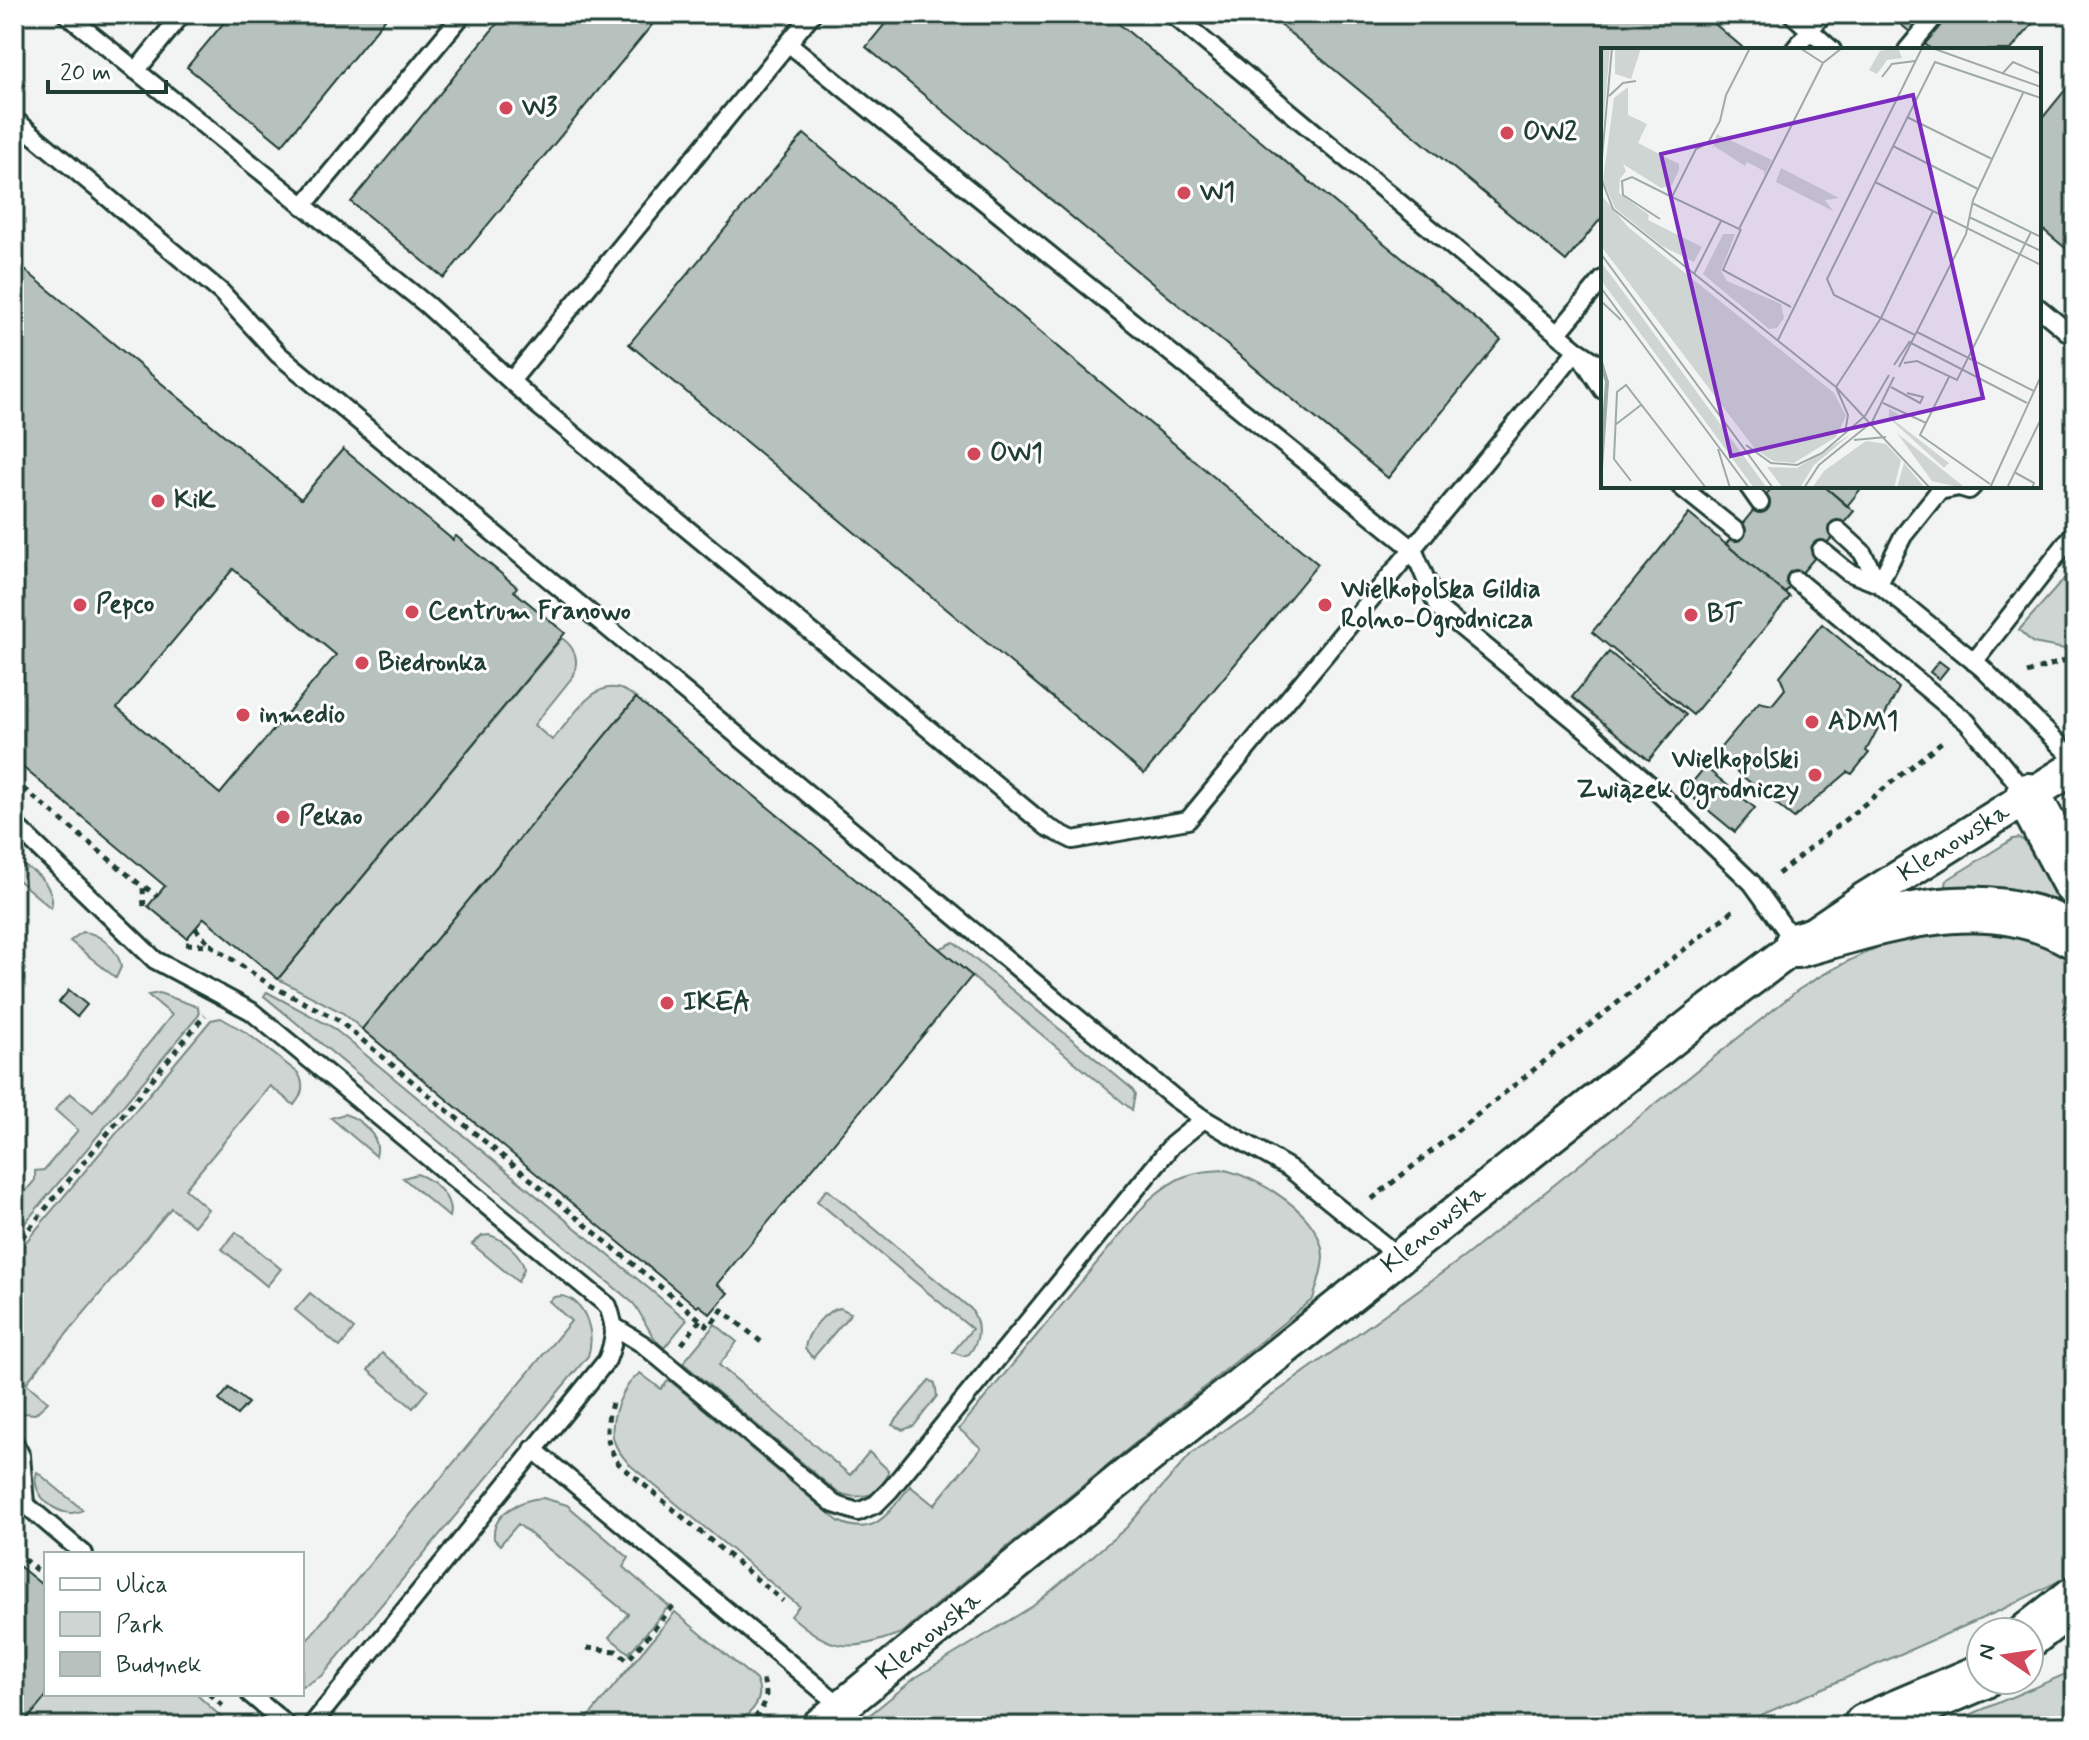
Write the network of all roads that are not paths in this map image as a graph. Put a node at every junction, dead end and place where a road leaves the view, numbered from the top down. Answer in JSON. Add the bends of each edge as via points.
{"nodes":[{"id":1,"x":66,"y":14,"type":"edge"},
{"id":2,"x":182,"y":14,"type":"edge"},
{"id":3,"x":463,"y":14,"type":"edge"},
{"id":4,"x":812,"y":14,"type":"edge"},
{"id":5,"x":1172,"y":14,"type":"edge"},
{"id":6,"x":1792,"y":14,"type":"edge"},
{"id":7,"x":1823,"y":14,"type":"edge"},
{"id":8,"x":1937,"y":14,"type":"edge"},
{"id":9,"x":1810,"y":30,"type":"junction"},
{"id":10,"x":788,"y":43,"type":"junction"},
{"id":11,"x":1796,"y":48,"type":"edge"},
{"id":12,"x":1830,"y":48,"type":"edge"},
{"id":13,"x":1909,"y":48,"type":"edge"},
{"id":14,"x":136,"y":71,"type":"junction"},
{"id":15,"x":14,"y":119,"type":"edge"},
{"id":16,"x":303,"y":206,"type":"junction"},
{"id":17,"x":1601,"y":281,"type":"edge"},
{"id":18,"x":2041,"y":310,"type":"edge"},
{"id":19,"x":1558,"y":333,"type":"junction"},
{"id":20,"x":2075,"y":338,"type":"edge"},
{"id":21,"x":1577,"y":350,"type":"junction"},
{"id":22,"x":1601,"y":366,"type":"edge"},
{"id":23,"x":511,"y":381,"type":"junction"},
{"id":24,"x":1601,"y":387,"type":"edge"},
{"id":25,"x":1682,"y":488,"type":"edge"},
{"id":26,"x":1749,"y":488,"type":"edge"},
{"id":27,"x":1940,"y":488,"type":"edge"},
{"id":28,"x":1760,"y":503,"type":"dead end"},
{"id":29,"x":1838,"y":530,"type":"dead end"},
{"id":30,"x":1736,"y":531,"type":"dead end"},
{"id":31,"x":2075,"y":532,"type":"edge"},
{"id":32,"x":1413,"y":549,"type":"junction"},
{"id":33,"x":1821,"y":550,"type":"dead end"},
{"id":34,"x":1796,"y":580,"type":"dead end"},
{"id":35,"x":1879,"y":584,"type":"junction"},
{"id":36,"x":1974,"y":662,"type":"junction"},
{"id":37,"x":2075,"y":760,"type":"edge"},
{"id":38,"x":2075,"y":767,"type":"edge"},
{"id":39,"x":2028,"y":796,"type":"junction"},
{"id":40,"x":14,"y":824,"type":"edge"},
{"id":41,"x":2075,"y":883,"type":"edge"},
{"id":42,"x":2075,"y":936,"type":"edge"},
{"id":43,"x":1797,"y":945,"type":"junction"},
{"id":44,"x":1204,"y":1119,"type":"junction"},
{"id":45,"x":1399,"y":1257,"type":"junction"},
{"id":46,"x":615,"y":1327,"type":"junction"},
{"id":47,"x":14,"y":1442,"type":"edge"},
{"id":48,"x":533,"y":1449,"type":"junction"},
{"id":49,"x":82,"y":1552,"type":"edge"},
{"id":50,"x":2075,"y":1599,"type":"edge"},
{"id":51,"x":2045,"y":1622,"type":"edge"},
{"id":52,"x":2075,"y":1636,"type":"edge"},
{"id":53,"x":2045,"y":1649,"type":"edge"},
{"id":54,"x":1965,"y":1683,"type":"edge"},
{"id":55,"x":252,"y":1696,"type":"edge"},
{"id":56,"x":830,"y":1716,"type":"edge"},
{"id":57,"x":288,"y":1726,"type":"edge"},
{"id":58,"x":311,"y":1726,"type":"edge"},
{"id":59,"x":1866,"y":1726,"type":"edge"}],
"edges":[{"from":1,"to":14,"type":"lane"},
{"from":2,"to":14,"type":"lane"},
{"from":3,"to":16,"type":"lane"},
{"from":4,"to":10,"type":"lane"},
{"from":5,"to":19,"type":"lane"},
{"from":6,"to":9,"type":"lane"},
{"from":7,"to":9,"type":"lane"},
{"from":8,"to":13,"type":"lane"},
{"from":9,"to":11,"type":"lane"},
{"from":9,"to":12,"type":"lane"},
{"from":10,"to":23,"type":"lane"},
{"from":10,"to":32,"type":"lane"},
{"from":14,"to":16,"type":"lane"},
{"from":15,"to":44,"type":"lane","via":[[221,292],[278,354]]},
{"from":16,"to":23,"type":"lane","via":[[427,305]]},
{"from":17,"to":19,"type":"lane"},
{"from":18,"to":20,"type":"lane"},
{"from":19,"to":21,"type":"lane"},
{"from":21,"to":22,"type":"lane"},
{"from":21,"to":24,"type":"lane"},
{"from":21,"to":32,"type":"lane"},
{"from":23,"to":32,"type":"lane","via":[[1047,827],[1073,840],[1188,820]]},
{"from":25,"to":30,"type":"lane"},
{"from":26,"to":28,"type":"lane"},
{"from":27,"to":35,"type":"lane","via":[[1903,536]]},
{"from":29,"to":35,"type":"lane","via":[[1862,552]]},
{"from":31,"to":36,"type":"lane"},
{"from":32,"to":43,"type":"lane","via":[[1438,608],[1605,745],[1700,833],[1757,890]]},
{"from":33,"to":35,"type":"lane","via":[[1848,572]]},
{"from":34,"to":39,"type":"lane","via":[[1967,722]]},
{"from":35,"to":36,"type":"lane"},
{"from":36,"to":37,"type":"lane"},
{"from":38,"to":39,"type":"street","name":"Klenowska"},
{"from":39,"to":41,"type":"main road"},
{"from":39,"to":43,"type":"street","name":"Klenowska"},
{"from":40,"to":46,"type":"lane","via":[[155,960],[251,1011],[608,1306]]},
{"from":42,"to":43,"type":"main road","via":[[2058,925],[1997,908],[1915,912]]},
{"from":43,"to":45,"type":"street","name":"Klenowska"},
{"from":44,"to":45,"type":"lane","via":[[1289,1168]]},
{"from":44,"to":46,"type":"lane","via":[[1172,1145],[876,1504],[858,1512],[834,1504]]},
{"from":45,"to":56,"type":"street","name":"Klenowska"},
{"from":46,"to":48,"type":"lane","via":[[607,1360]]},
{"from":47,"to":49,"type":"lane","via":[[21,1456],[25,1504]]},
{"from":48,"to":56,"type":"lane"},
{"from":48,"to":58,"type":"lane"},
{"from":50,"to":51,"type":"main road"},
{"from":52,"to":53,"type":"main road"},
{"from":54,"to":59,"type":"main road"},
{"from":55,"to":57,"type":"lane"}]}
